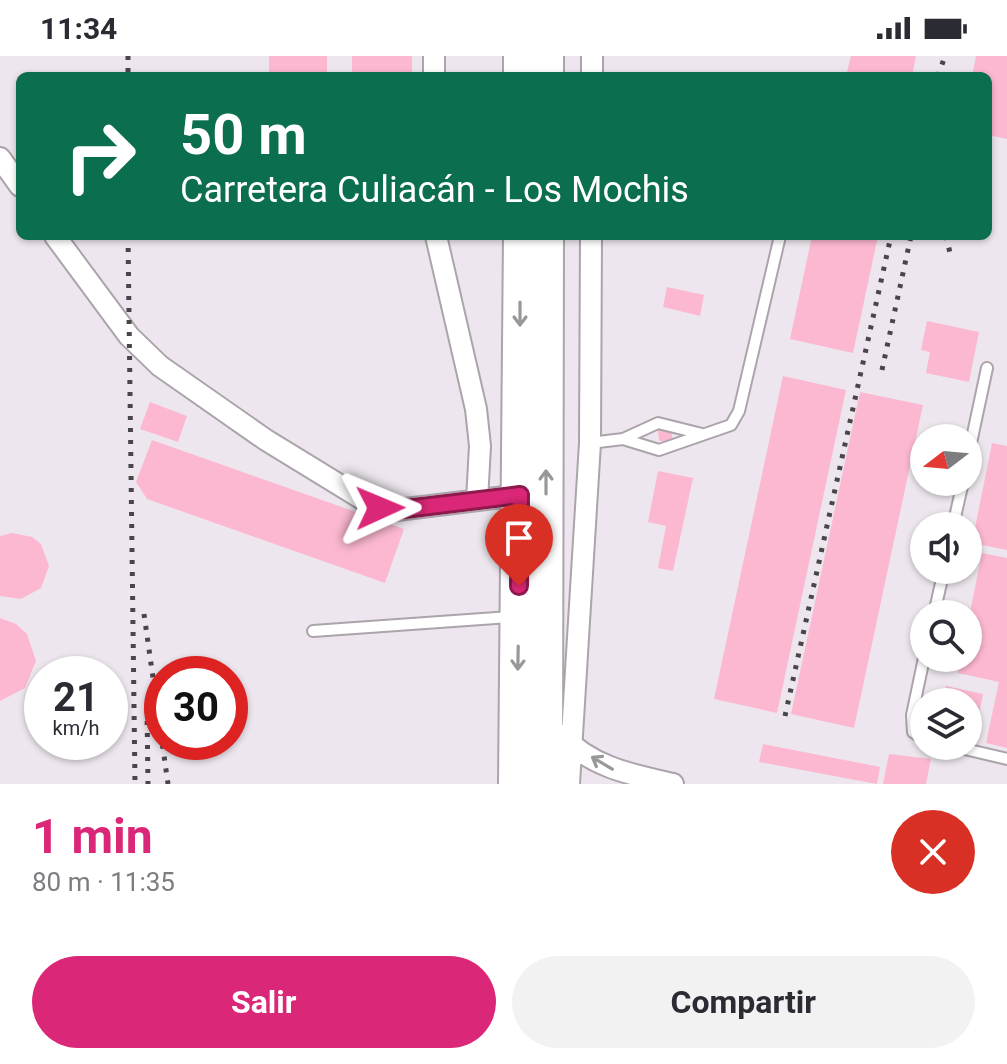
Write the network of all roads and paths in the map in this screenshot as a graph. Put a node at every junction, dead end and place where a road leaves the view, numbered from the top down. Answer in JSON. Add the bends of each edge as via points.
{"nodes":[{"id":1,"x":0,"y":158,"type":"edge"},
{"id":2,"x":16,"y":180,"type":"edge"},
{"id":3,"x":58,"y":240,"type":"edge"},
{"id":4,"x":437,"y":240,"type":"edge"},
{"id":5,"x":521,"y":240,"type":"edge"},
{"id":6,"x":546,"y":240,"type":"edge"},
{"id":7,"x":591,"y":240,"type":"edge"},
{"id":8,"x":779,"y":240,"type":"edge"},
{"id":9,"x":987,"y":368,"type":"dead end"},
{"id":10,"x":975,"y":424,"type":"edge"},
{"id":11,"x":703,"y":434,"type":"junction"},
{"id":12,"x":623,"y":439,"type":"junction"},
{"id":13,"x":590,"y":443,"type":"junction"},
{"id":14,"x":520,"y":495,"type":"junction"},
{"id":15,"x":477,"y":500,"type":"junction"},
{"id":16,"x":518,"y":616,"type":"junction"},
{"id":17,"x":313,"y":631,"type":"dead end"},
{"id":18,"x":546,"y":716,"type":"junction"},
{"id":19,"x":570,"y":744,"type":"junction"},
{"id":20,"x":982,"y":753,"type":"edge"},
{"id":21,"x":1007,"y":759,"type":"edge"},
{"id":22,"x":516,"y":784,"type":"edge"},
{"id":23,"x":545,"y":784,"type":"edge"},
{"id":24,"x":569,"y":784,"type":"edge"},
{"id":25,"x":673,"y":784,"type":"edge"}],
"edges":[{"from":1,"to":2,"type":"street"},
{"from":3,"to":15,"type":"street","via":[[129,336],[160,366],[266,440],[380,508]]},
{"from":4,"to":15,"type":"street","via":[[476,409]]},
{"from":5,"to":14,"type":"highway","one_way":true},
{"from":18,"to":6,"type":"highway","one_way":true},
{"from":7,"to":13,"type":"street"},
{"from":8,"to":11,"type":"lane","via":[[739,411],[731,425]]},
{"from":9,"to":10,"type":"lane"},
{"from":11,"to":12,"type":"lane","via":[[659,450]]},
{"from":11,"to":12,"type":"lane","via":[[658,423]]},
{"from":12,"to":13,"type":"lane"},
{"from":13,"to":19,"type":"street"},
{"from":14,"to":15,"type":"street"},
{"from":14,"to":16,"type":"highway"},
{"from":16,"to":17,"type":"lane"},
{"from":16,"to":22,"type":"highway","one_way":true},
{"from":18,"to":19,"type":"street"},
{"from":18,"to":23,"type":"highway"},
{"from":19,"to":24,"type":"street"},
{"from":25,"to":19,"type":"street","one_way":true,"via":[[616,771]]},
{"from":20,"to":21,"type":"lane"}]}
